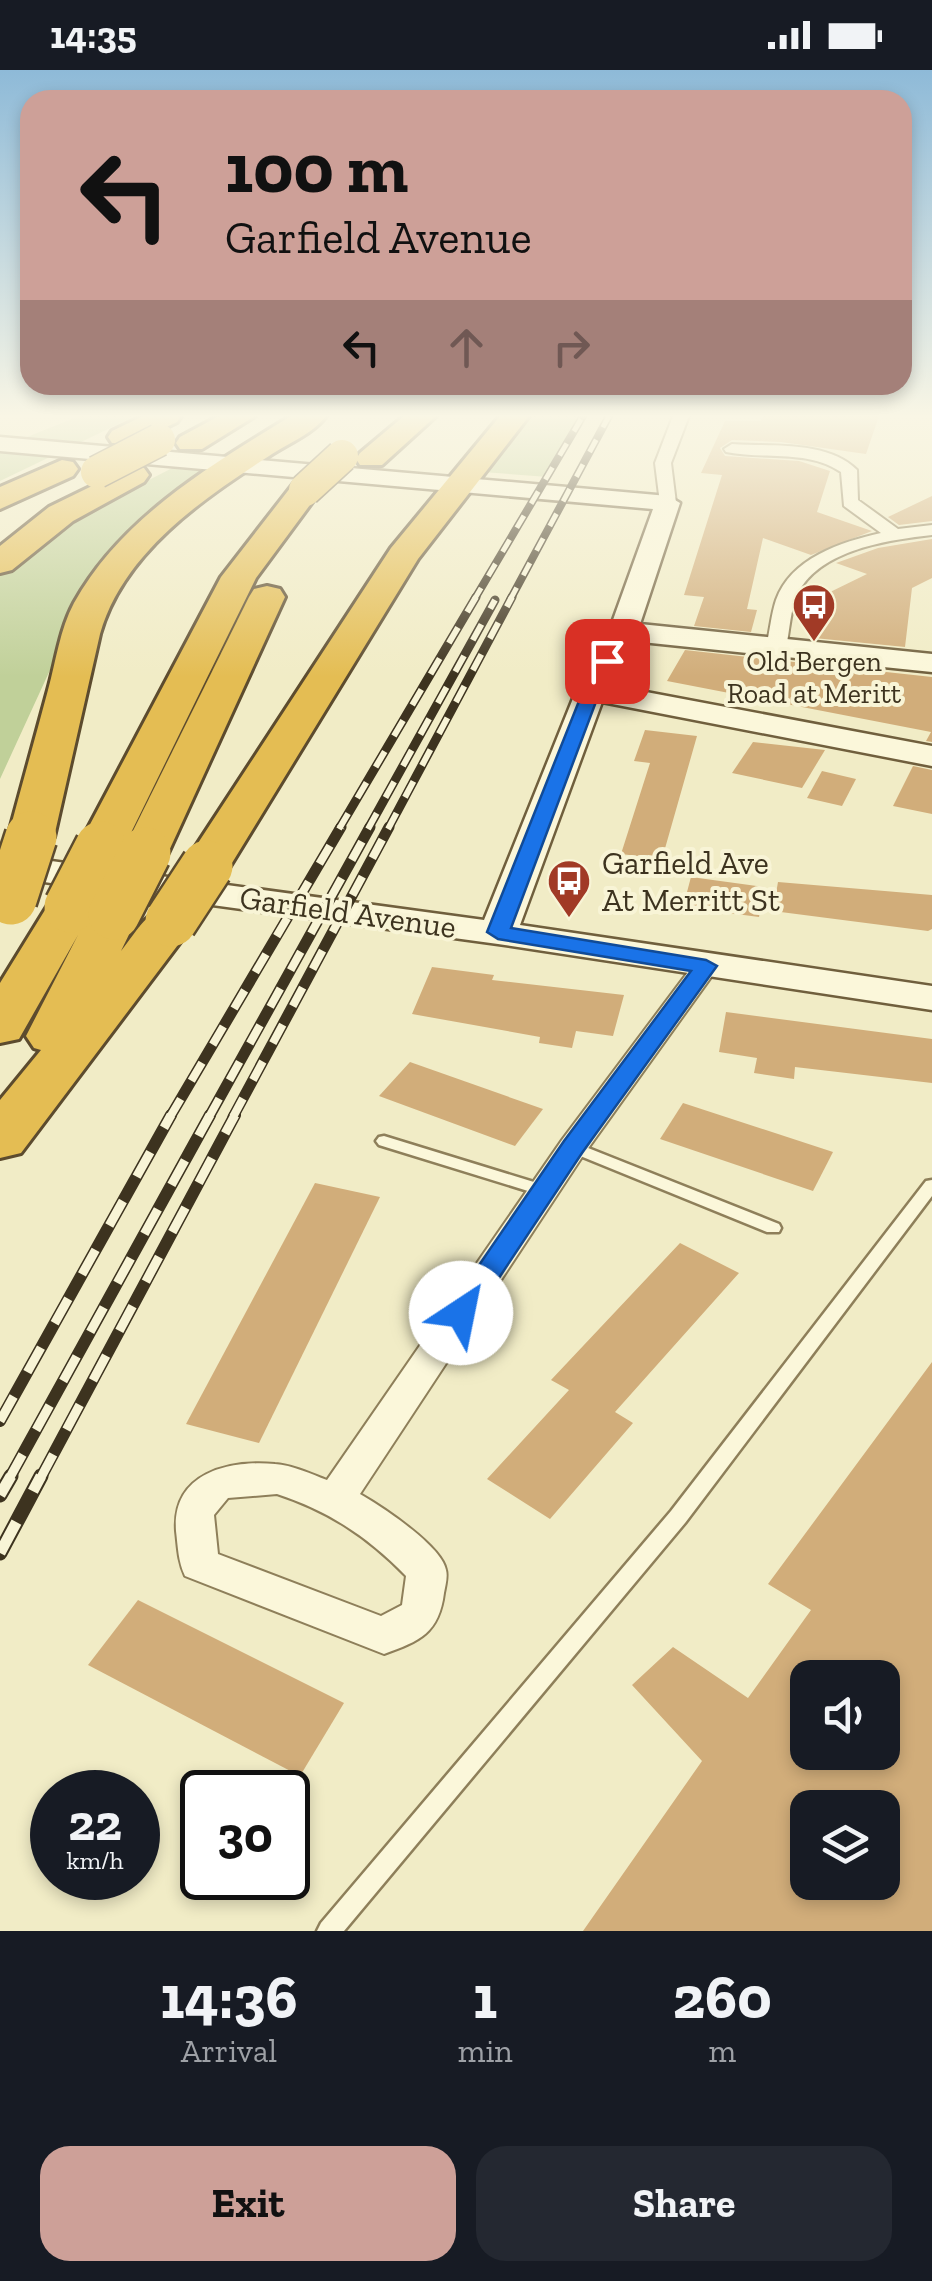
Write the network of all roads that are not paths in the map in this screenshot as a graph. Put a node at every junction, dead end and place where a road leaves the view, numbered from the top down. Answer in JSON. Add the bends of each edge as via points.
{"nodes":[{"id":1,"x":36,"y":503,"type":"edge"},
{"id":2,"x":82,"y":503,"type":"edge"},
{"id":3,"x":188,"y":503,"type":"edge"},
{"id":4,"x":322,"y":503,"type":"edge"},
{"id":5,"x":444,"y":503,"type":"edge"},
{"id":6,"x":668,"y":503,"type":"edge"},
{"id":7,"x":851,"y":503,"type":"edge"},
{"id":8,"x":0,"y":521,"type":"edge"},
{"id":9,"x":932,"y":530,"type":"edge"},
{"id":10,"x":893,"y":534,"type":"junction"},
{"id":11,"x":0,"y":563,"type":"edge"},
{"id":12,"x":623,"y":631,"type":"junction"},
{"id":13,"x":776,"y":648,"type":"junction"},
{"id":14,"x":932,"y":664,"type":"edge"},
{"id":15,"x":591,"y":691,"type":"junction"},
{"id":16,"x":932,"y":756,"type":"edge"},
{"id":17,"x":10,"y":882,"type":"edge"},
{"id":18,"x":92,"y":910,"type":"junction"},
{"id":19,"x":498,"y":932,"type":"junction"},
{"id":20,"x":706,"y":966,"type":"junction"},
{"id":21,"x":932,"y":998,"type":"edge"},
{"id":22,"x":0,"y":1027,"type":"edge"},
{"id":23,"x":0,"y":1122,"type":"edge"},
{"id":24,"x":0,"y":1139,"type":"edge"},
{"id":25,"x":384,"y":1141,"type":"dead end"},
{"id":26,"x":573,"y":1147,"type":"junction"},
{"id":27,"x":932,"y":1186,"type":"edge"},
{"id":28,"x":544,"y":1191,"type":"junction"},
{"id":29,"x":773,"y":1228,"type":"dead end"},
{"id":30,"x":336,"y":1497,"type":"junction"},
{"id":31,"x":330,"y":1931,"type":"edge"}],
"edges":[{"from":1,"to":8,"type":"highway","bridge":true},
{"from":2,"to":11,"type":"highway"},
{"from":3,"to":17,"type":"highway","via":[[141,541],[94,602]]},
{"from":4,"to":18,"type":"highway","bridge":true},
{"from":5,"to":24,"type":"highway","bridge":true,"via":[[351,634],[171,920]]},
{"from":6,"to":12,"type":"main road"},
{"from":7,"to":10,"type":"street"},
{"from":9,"to":10,"type":"street"},
{"from":10,"to":13,"type":"street","via":[[848,547],[804,574],[788,594]]},
{"from":12,"to":13,"type":"main road"},
{"from":12,"to":15,"type":"main road"},
{"from":13,"to":14,"type":"main road"},
{"from":15,"to":16,"type":"main road"},
{"from":15,"to":19,"type":"main road"},
{"from":17,"to":19,"type":"main road","name":"Garfield Avenue"},
{"from":18,"to":22,"type":"highway"},
{"from":18,"to":23,"type":"highway","via":[[53,1038]]},
{"from":19,"to":20,"type":"main road","name":"Garfield Avenue"},
{"from":20,"to":21,"type":"main road","name":"Garfield Avenue"},
{"from":20,"to":26,"type":"street"},
{"from":25,"to":28,"type":"lane"},
{"from":26,"to":28,"type":"street"},
{"from":26,"to":29,"type":"lane"},
{"from":27,"to":31,"type":"lane","via":[[678,1517]]},
{"from":28,"to":30,"type":"street"},
{"from":30,"to":30,"type":"street","via":[[277,1479],[218,1483],[194,1511],[199,1564],[384,1636],[421,1614],[427,1570],[389,1532]]}]}
